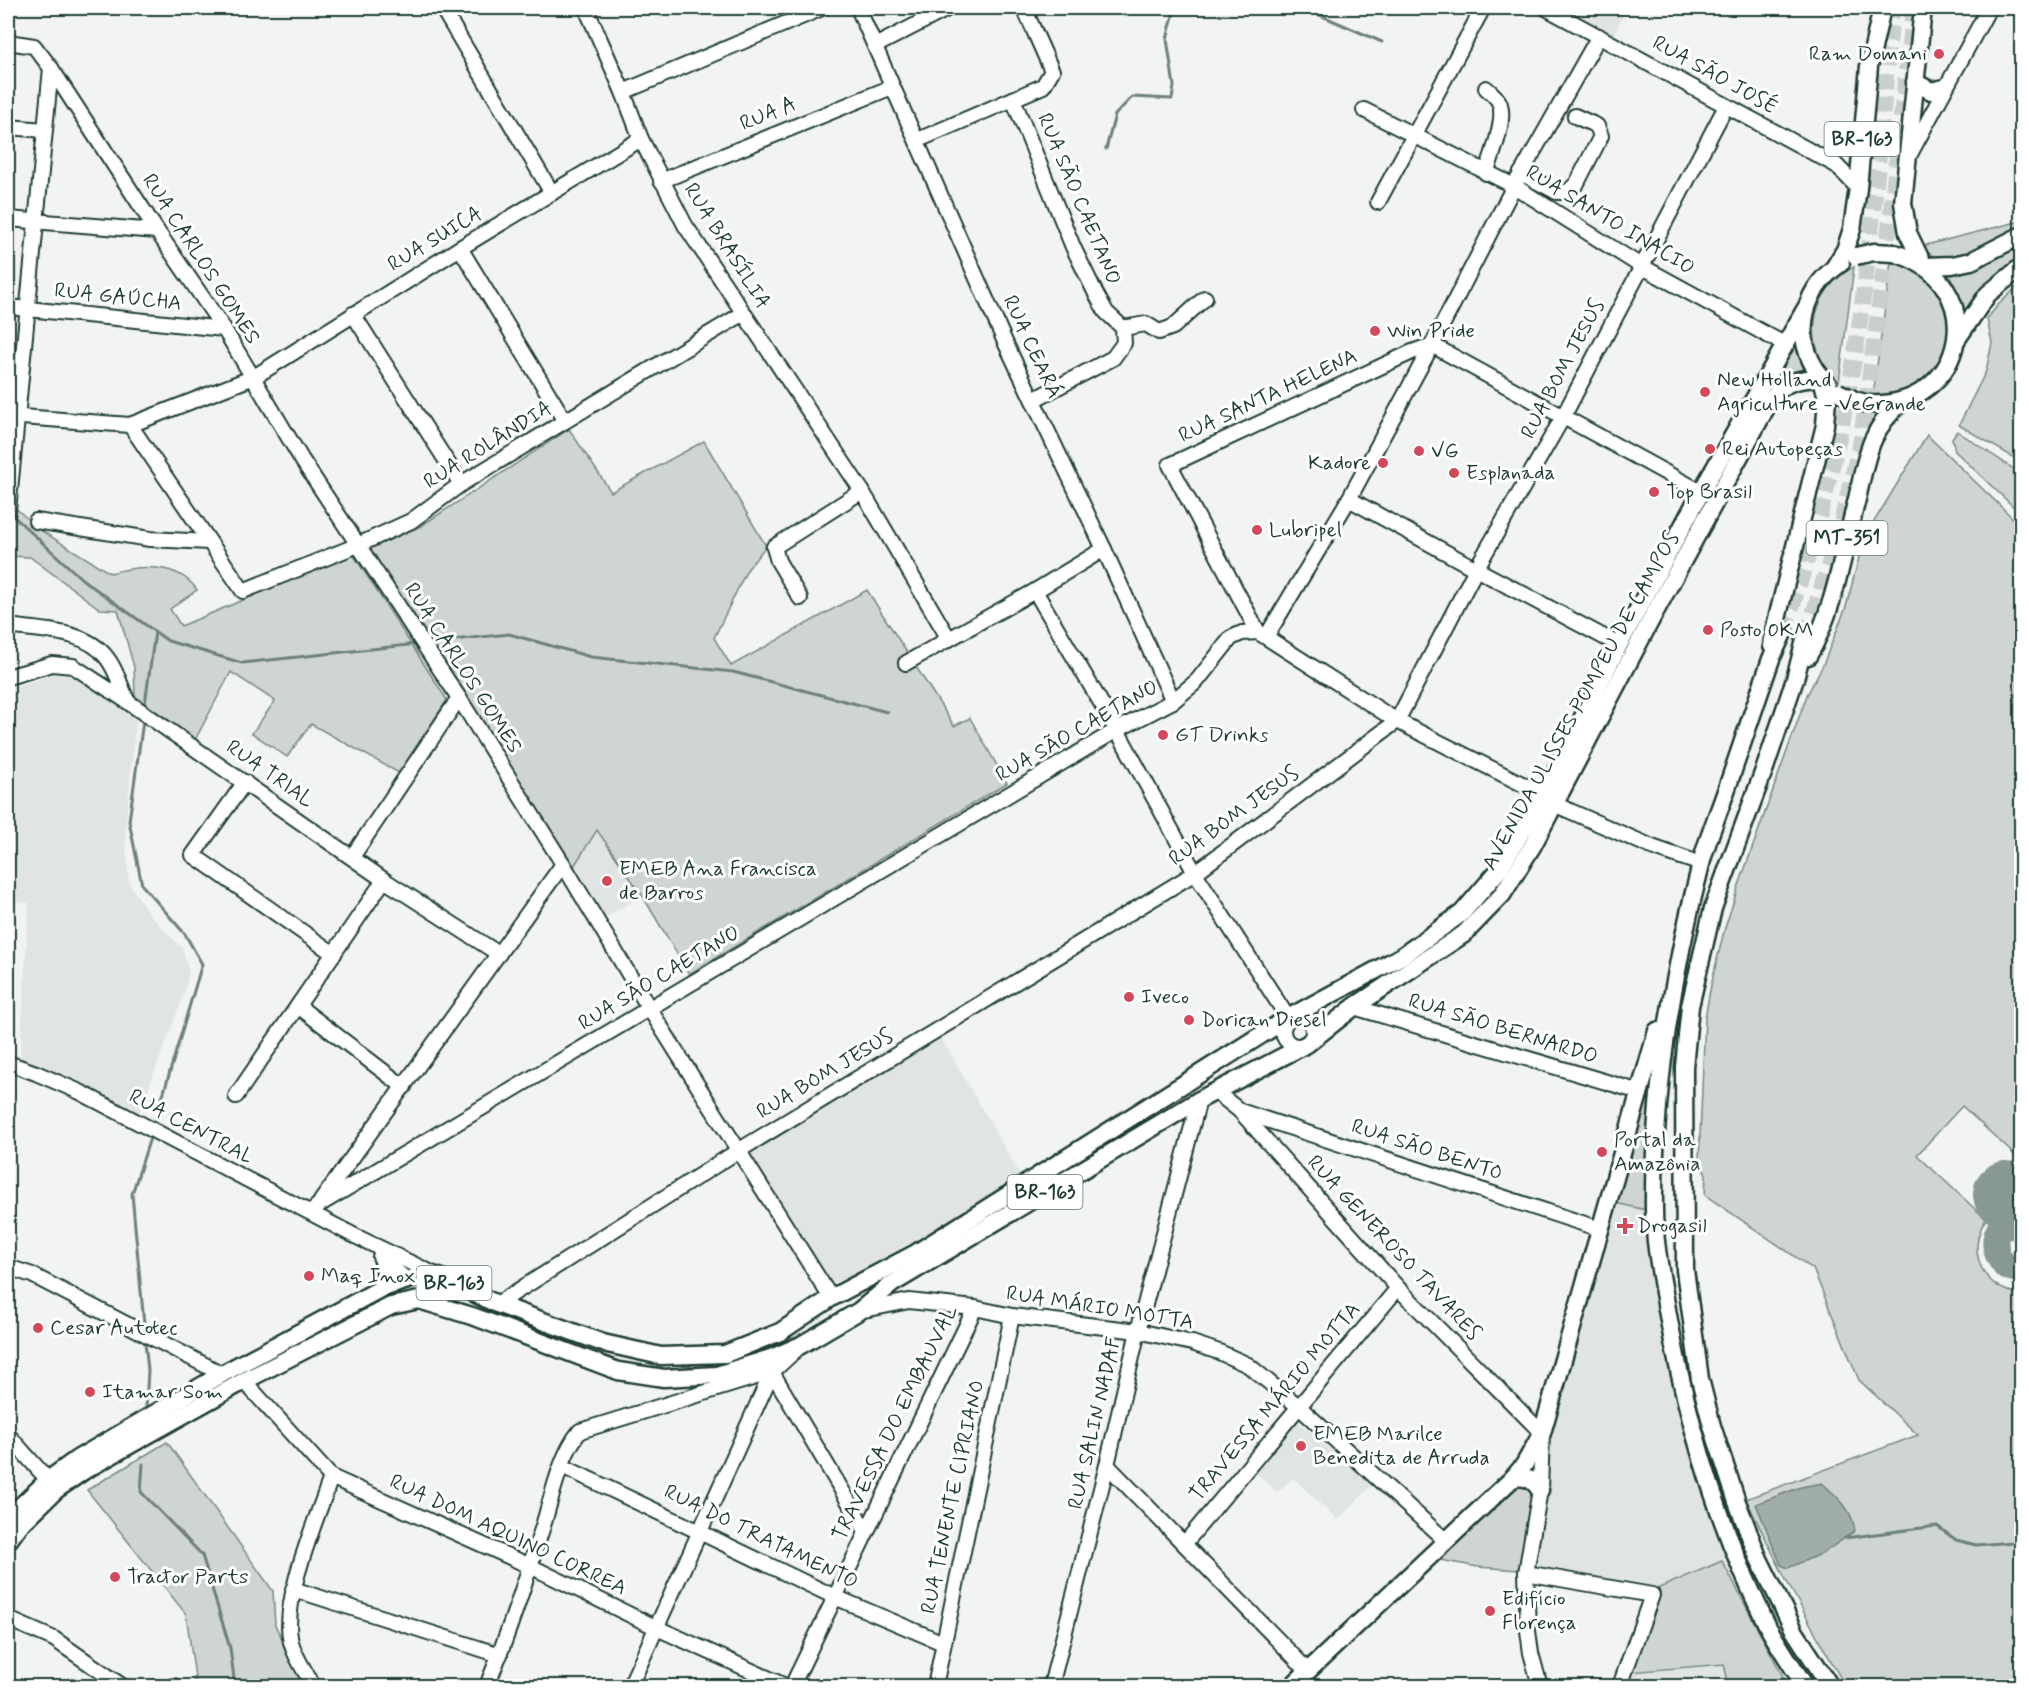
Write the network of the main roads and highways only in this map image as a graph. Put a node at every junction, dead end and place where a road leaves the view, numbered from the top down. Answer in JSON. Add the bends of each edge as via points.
{"nodes":[{"id":1,"x":1923,"y":8,"type":"edge"},
{"id":2,"x":1889,"y":9,"type":"edge"},
{"id":3,"x":1915,"y":82,"type":"junction"},
{"id":4,"x":1944,"y":88,"type":"road end"},
{"id":5,"x":2022,"y":235,"type":"edge"},
{"id":6,"x":1924,"y":265,"type":"junction"},
{"id":7,"x":2022,"y":266,"type":"edge"},
{"id":8,"x":1834,"y":268,"type":"junction"},
{"id":9,"x":1806,"y":308,"type":"junction"},
{"id":10,"x":1957,"y":339,"type":"junction"},
{"id":11,"x":1822,"y":378,"type":"junction"},
{"id":12,"x":1902,"y":402,"type":"junction"},
{"id":13,"x":1784,"y":631,"type":"tunnel mouth"},
{"id":14,"x":1806,"y":636,"type":"tunnel mouth"},
{"id":15,"x":1771,"y":659,"type":"junction"},
{"id":16,"x":1795,"y":679,"type":"junction"},
{"id":17,"x":1549,"y":800,"type":"junction"},
{"id":18,"x":1683,"y":935,"type":"junction"},
{"id":19,"x":384,"y":1260,"type":"road end"},
{"id":20,"x":408,"y":1280,"type":"junction"},
{"id":21,"x":380,"y":1288,"type":"junction"},
{"id":22,"x":831,"y":1298,"type":"junction"},
{"id":23,"x":419,"y":1300,"type":"junction"},
{"id":24,"x":497,"y":1304,"type":"junction"},
{"id":25,"x":859,"y":1311,"type":"junction"},
{"id":26,"x":475,"y":1317,"type":"junction"},
{"id":27,"x":1512,"y":1479,"type":"junction"},
{"id":28,"x":1540,"y":1490,"type":"road end"},
{"id":29,"x":8,"y":1518,"type":"edge"},
{"id":30,"x":8,"y":1541,"type":"edge"},
{"id":31,"x":1292,"y":1686,"type":"edge"},
{"id":32,"x":1805,"y":1686,"type":"edge"},
{"id":33,"x":1830,"y":1686,"type":"edge"}],
"edges":[{"from":1,"to":3,"type":"main road","number":"BR-163"},
{"from":2,"to":8,"type":"main road","number":"BR-163","via":[[1869,66],[1858,188],[1849,238]]},
{"from":3,"to":4,"type":"main road","via":[[1931,91]]},
{"from":3,"to":6,"type":"main road","number":"BR-163","via":[[1903,203],[1906,226]]},
{"from":5,"to":6,"type":"main road","via":[[1971,261],[1952,266]]},
{"from":6,"to":8,"type":"main road","bridge":true,"via":[[1909,257],[1875,252],[1856,256]]},
{"from":6,"to":10,"type":"main road","number":"BR-163","via":[[1950,297]]},
{"from":7,"to":10,"type":"main road","via":[[1988,294]]},
{"from":8,"to":9,"type":"main road","number":"BR-163","via":[[1819,282]]},
{"from":9,"to":11,"type":"main road","via":[[1805,345]]},
{"from":9,"to":17,"type":"main road","name":"AVENIDA ULISSES POMPEU DE CAMPOS","number":"BR-163","via":[[1619,645]]},
{"from":10,"to":12,"type":"main road","number":"BR-163","via":[[1938,378],[1922,393]]},
{"from":11,"to":12,"type":"main road","number":"BR-163","bridge":true,"via":[[1838,392],[1868,404]]},
{"from":11,"to":15,"type":"main road","number":"MT-351","via":[[1827,398],[1825,425],[1774,631]]},
{"from":11,"to":17,"type":"main road","name":"AVENIDA ULISSES POMPEU DE CAMPOS","number":"BR-163","via":[[1805,378],[1775,392]]},
{"from":12,"to":16,"type":"main road","number":"MT-351","via":[[1880,425],[1871,444],[1825,618]]},
{"from":13,"to":15,"type":"main road"},
{"from":14,"to":16,"type":"main road"},
{"from":15,"to":18,"type":"main road","number":"MT-351","via":[[1701,864]]},
{"from":16,"to":33,"type":"main road","number":"MT-351","via":[[1724,876],[1703,943],[1690,1006],[1684,1066],[1685,1270],[1700,1379],[1737,1502],[1779,1600]]},
{"from":17,"to":22,"type":"main road","name":"AVENIDA ULISSES POMPEU DE CAMPOS","number":"BR-163","via":[[1499,870],[1462,913],[1402,956],[1288,1018],[916,1253]]},
{"from":17,"to":25,"type":"main road","name":"AVENIDA ULISSES POMPEU DE CAMPOS","number":"BR-163","via":[[1533,845],[1502,895],[1464,934],[1354,1006],[1307,1044],[1199,1100],[892,1284]]},
{"from":18,"to":27,"type":"main road","via":[[1542,1432]]},
{"from":18,"to":32,"type":"main road","number":"MT-351","via":[[1659,1085],[1654,1211],[1661,1274],[1684,1393],[1714,1500],[1770,1629]]},
{"from":19,"to":21,"type":"main road"},
{"from":20,"to":21,"type":"main road","number":"BR-163"},
{"from":20,"to":23,"type":"main road","via":[[412,1294]]},
{"from":20,"to":24,"type":"main road","name":"AVENIDA ULISSES POMPEU DE CAMPOS","number":"BR-163","via":[[437,1276]]},
{"from":21,"to":29,"type":"main road","number":"BR-163","via":[[77,1459]]},
{"from":22,"to":24,"type":"main road","name":"AVENIDA ULISSES POMPEU DE CAMPOS","number":"BR-163","via":[[780,1332],[725,1354],[661,1356],[603,1343]]},
{"from":22,"to":25,"type":"main road","via":[[845,1314]]},
{"from":23,"to":26,"type":"main road","name":"AVENIDA ULISSES POMPEU DE CAMPOS","number":"BR-163"},
{"from":23,"to":30,"type":"main road","name":"AVENIDA ULISSES POMPEU DE CAMPOS","number":"BR-163","via":[[391,1306],[244,1381],[85,1470],[56,1490]]},
{"from":24,"to":26,"type":"main road","via":[[488,1314]]},
{"from":25,"to":26,"type":"main road","name":"AVENIDA ULISSES POMPEU DE CAMPOS","number":"BR-163","via":[[771,1358],[717,1375],[664,1378],[618,1371]]},
{"from":27,"to":28,"type":"main road","via":[[1530,1479]]},
{"from":27,"to":31,"type":"main road"}]}
